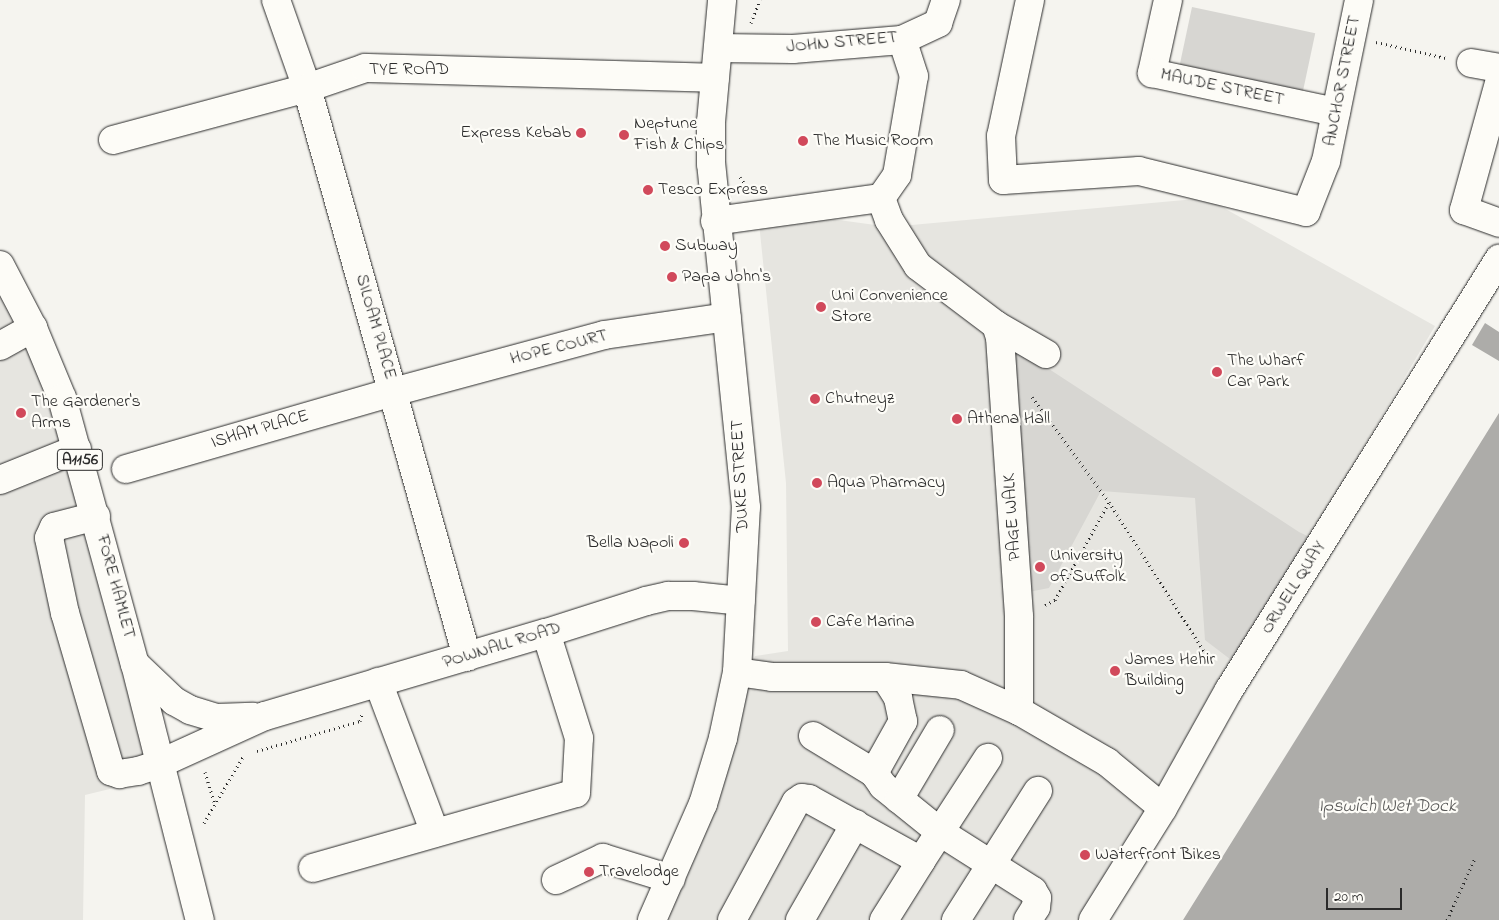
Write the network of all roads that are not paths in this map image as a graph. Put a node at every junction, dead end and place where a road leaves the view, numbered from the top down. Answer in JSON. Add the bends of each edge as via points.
{"nodes":[{"id":1,"x":276,"y":0,"type":"edge"},
{"id":2,"x":722,"y":0,"type":"edge"},
{"id":3,"x":736,"y":0,"type":"edge"},
{"id":4,"x":946,"y":0,"type":"edge"},
{"id":5,"x":1030,"y":0,"type":"edge"},
{"id":6,"x":1168,"y":0,"type":"edge"},
{"id":7,"x":1355,"y":1,"type":"edge"},
{"id":8,"x":902,"y":40,"type":"junction"},
{"id":9,"x":718,"y":48,"type":"junction"},
{"id":10,"x":1471,"y":63,"type":"road end"},
{"id":11,"x":1499,"y":68,"type":"edge"},
{"id":12,"x":715,"y":78,"type":"junction"},
{"id":13,"x":1499,"y":82,"type":"edge"},
{"id":14,"x":307,"y":88,"type":"junction"},
{"id":15,"x":1336,"y":112,"type":"junction"},
{"id":16,"x":113,"y":140,"type":"dead end"},
{"id":17,"x":881,"y":198,"type":"junction"},
{"id":18,"x":715,"y":220,"type":"junction"},
{"id":19,"x":1499,"y":223,"type":"edge"},
{"id":20,"x":1499,"y":259,"type":"edge"},
{"id":21,"x":0,"y":265,"type":"edge"},
{"id":22,"x":727,"y":317,"type":"junction"},
{"id":23,"x":996,"y":325,"type":"junction"},
{"id":24,"x":33,"y":328,"type":"junction"},
{"id":25,"x":0,"y":346,"type":"edge"},
{"id":26,"x":1046,"y":354,"type":"dead end"},
{"id":27,"x":394,"y":392,"type":"junction"},
{"id":28,"x":77,"y":448,"type":"junction"},
{"id":29,"x":126,"y":469,"type":"dead end"},
{"id":30,"x":0,"y":480,"type":"edge"},
{"id":31,"x":96,"y":516,"type":"junction"},
{"id":32,"x":742,"y":601,"type":"junction"},
{"id":33,"x":546,"y":633,"type":"junction"},
{"id":34,"x":467,"y":657,"type":"junction"},
{"id":35,"x":135,"y":664,"type":"junction"},
{"id":36,"x":737,"y":672,"type":"junction"},
{"id":37,"x":378,"y":682,"type":"junction"},
{"id":38,"x":892,"y":688,"type":"junction"},
{"id":39,"x":1019,"y":711,"type":"junction"},
{"id":40,"x":265,"y":716,"type":"junction"},
{"id":41,"x":940,"y":730,"type":"dead end"},
{"id":42,"x":813,"y":736,"type":"dead end"},
{"id":43,"x":988,"y":758,"type":"dead end"},
{"id":44,"x":159,"y":764,"type":"junction"},
{"id":45,"x":874,"y":773,"type":"junction"},
{"id":46,"x":1038,"y":791,"type":"dead end"},
{"id":47,"x":899,"y":799,"type":"junction"},
{"id":48,"x":1163,"y":808,"type":"junction"},
{"id":49,"x":856,"y":824,"type":"junction"},
{"id":50,"x":435,"y":832,"type":"junction"},
{"id":51,"x":940,"y":832,"type":"junction"},
{"id":52,"x":921,"y":861,"type":"junction"},
{"id":53,"x":991,"y":865,"type":"junction"},
{"id":54,"x":313,"y":868,"type":"dead end"},
{"id":55,"x":556,"y":880,"type":"dead end"},
{"id":56,"x":671,"y":880,"type":"junction"},
{"id":57,"x":200,"y":920,"type":"edge"},
{"id":58,"x":652,"y":920,"type":"edge"},
{"id":59,"x":732,"y":920,"type":"edge"},
{"id":60,"x":800,"y":920,"type":"edge"},
{"id":61,"x":884,"y":920,"type":"edge"},
{"id":62,"x":956,"y":920,"type":"edge"},
{"id":63,"x":1028,"y":920,"type":"edge"},
{"id":64,"x":1094,"y":920,"type":"edge"}],
"edges":[{"from":1,"to":14,"type":"street","name":"SILOAM PLACE"},
{"from":2,"to":9,"type":"street","name":"DUKE STREET"},
{"from":3,"to":9,"type":"street","name":"DUKE STREET"},
{"from":4,"to":8,"type":"street","name":"JOHN STREET","via":[[938,24]]},
{"from":5,"to":15,"type":"street","name":"ANCHOR STREET","via":[[1000,136],[1003,180],[1139,172],[1306,212],[1326,161]]},
{"from":6,"to":15,"type":"street","name":"MAUDE STREET","via":[[1152,73]]},
{"from":7,"to":15,"type":"street","name":"ANCHOR STREET"},
{"from":8,"to":9,"type":"street","name":"JOHN STREET","via":[[793,49]]},
{"from":8,"to":17,"type":"street","via":[[914,76],[897,175]]},
{"from":9,"to":12,"type":"street","name":"DUKE STREET"},
{"from":10,"to":11,"type":"street"},
{"from":12,"to":14,"type":"street","name":"TYE ROAD","via":[[365,68]]},
{"from":12,"to":18,"type":"street","name":"DUKE STREET","via":[[711,139]]},
{"from":13,"to":19,"type":"street","via":[[1464,210]]},
{"from":14,"to":16,"type":"street","name":"TYE ROAD"},
{"from":14,"to":27,"type":"street","name":"SILOAM PLACE"},
{"from":17,"to":18,"type":"street"},
{"from":17,"to":23,"type":"street","via":[[889,220],[918,266]]},
{"from":18,"to":22,"type":"street","name":"DUKE STREET"},
{"from":20,"to":48,"type":"street","name":"ORWELL QUAY","via":[[1230,690]]},
{"from":21,"to":24,"type":"street","name":"FORE HAMLET","number":"A1156"},
{"from":22,"to":27,"type":"street","name":"HOPE COURT","via":[[604,336]]},
{"from":22,"to":32,"type":"street","name":"DUKE STREET","via":[[746,507]]},
{"from":23,"to":26,"type":"street"},
{"from":23,"to":39,"type":"street","name":"PAGE WALK","via":[[1000,337],[1019,617]]},
{"from":24,"to":25,"type":"street"},
{"from":24,"to":28,"type":"street","name":"FORE HAMLET","number":"A1156","via":[[49,364]]},
{"from":27,"to":29,"type":"street","name":"ISHAM PLACE"},
{"from":27,"to":34,"type":"street","name":"SILOAM PLACE"},
{"from":28,"to":30,"type":"street"},
{"from":28,"to":31,"type":"street","name":"FORE HAMLET","number":"A1156"},
{"from":31,"to":35,"type":"street","name":"FORE HAMLET","number":"A1156"},
{"from":31,"to":44,"type":"street","name":"POWNALL ROAD","via":[[54,527],[48,538],[65,613],[110,771],[119,774],[138,772]]},
{"from":32,"to":33,"type":"street","name":"POWNALL ROAD","via":[[668,596]]},
{"from":32,"to":36,"type":"street","name":"DUKE STREET"},
{"from":33,"to":34,"type":"street","name":"POWNALL ROAD"},
{"from":33,"to":50,"type":"street","via":[[579,738],[576,793]]},
{"from":34,"to":37,"type":"street","name":"POWNALL ROAD"},
{"from":35,"to":40,"type":"street","name":"POWNALL ROAD","via":[[174,702],[190,710],[217,718]]},
{"from":35,"to":44,"type":"street","name":"FORE HAMLET","number":"A1156"},
{"from":36,"to":38,"type":"street"},
{"from":36,"to":56,"type":"street","name":"DUKE STREET","via":[[723,738],[703,804]]},
{"from":37,"to":40,"type":"street","name":"POWNALL ROAD"},
{"from":37,"to":50,"type":"street"},
{"from":38,"to":39,"type":"street","via":[[961,685]]},
{"from":38,"to":45,"type":"street","via":[[903,721]]},
{"from":39,"to":48,"type":"street","via":[[1106,762]]},
{"from":40,"to":44,"type":"street","name":"POWNALL ROAD"},
{"from":41,"to":47,"type":"street"},
{"from":42,"to":45,"type":"street"},
{"from":43,"to":51,"type":"street"},
{"from":44,"to":57,"type":"street","name":"FORE HAMLET","number":"A1156"},
{"from":45,"to":47,"type":"street","via":[[883,786]]},
{"from":46,"to":53,"type":"street"},
{"from":47,"to":51,"type":"street"},
{"from":48,"to":64,"type":"street","name":"ORWELL QUAY"},
{"from":49,"to":52,"type":"street"},
{"from":49,"to":59,"type":"street","via":[[809,799],[802,798],[796,802]]},
{"from":49,"to":60,"type":"street"},
{"from":50,"to":54,"type":"street"},
{"from":51,"to":52,"type":"street"},
{"from":51,"to":53,"type":"street"},
{"from":52,"to":61,"type":"street"},
{"from":53,"to":62,"type":"street"},
{"from":53,"to":63,"type":"street","via":[[1033,892],[1037,898],[1036,907]]},
{"from":55,"to":56,"type":"street","via":[[603,858]]},
{"from":56,"to":58,"type":"street","name":"DUKE STREET"}]}
